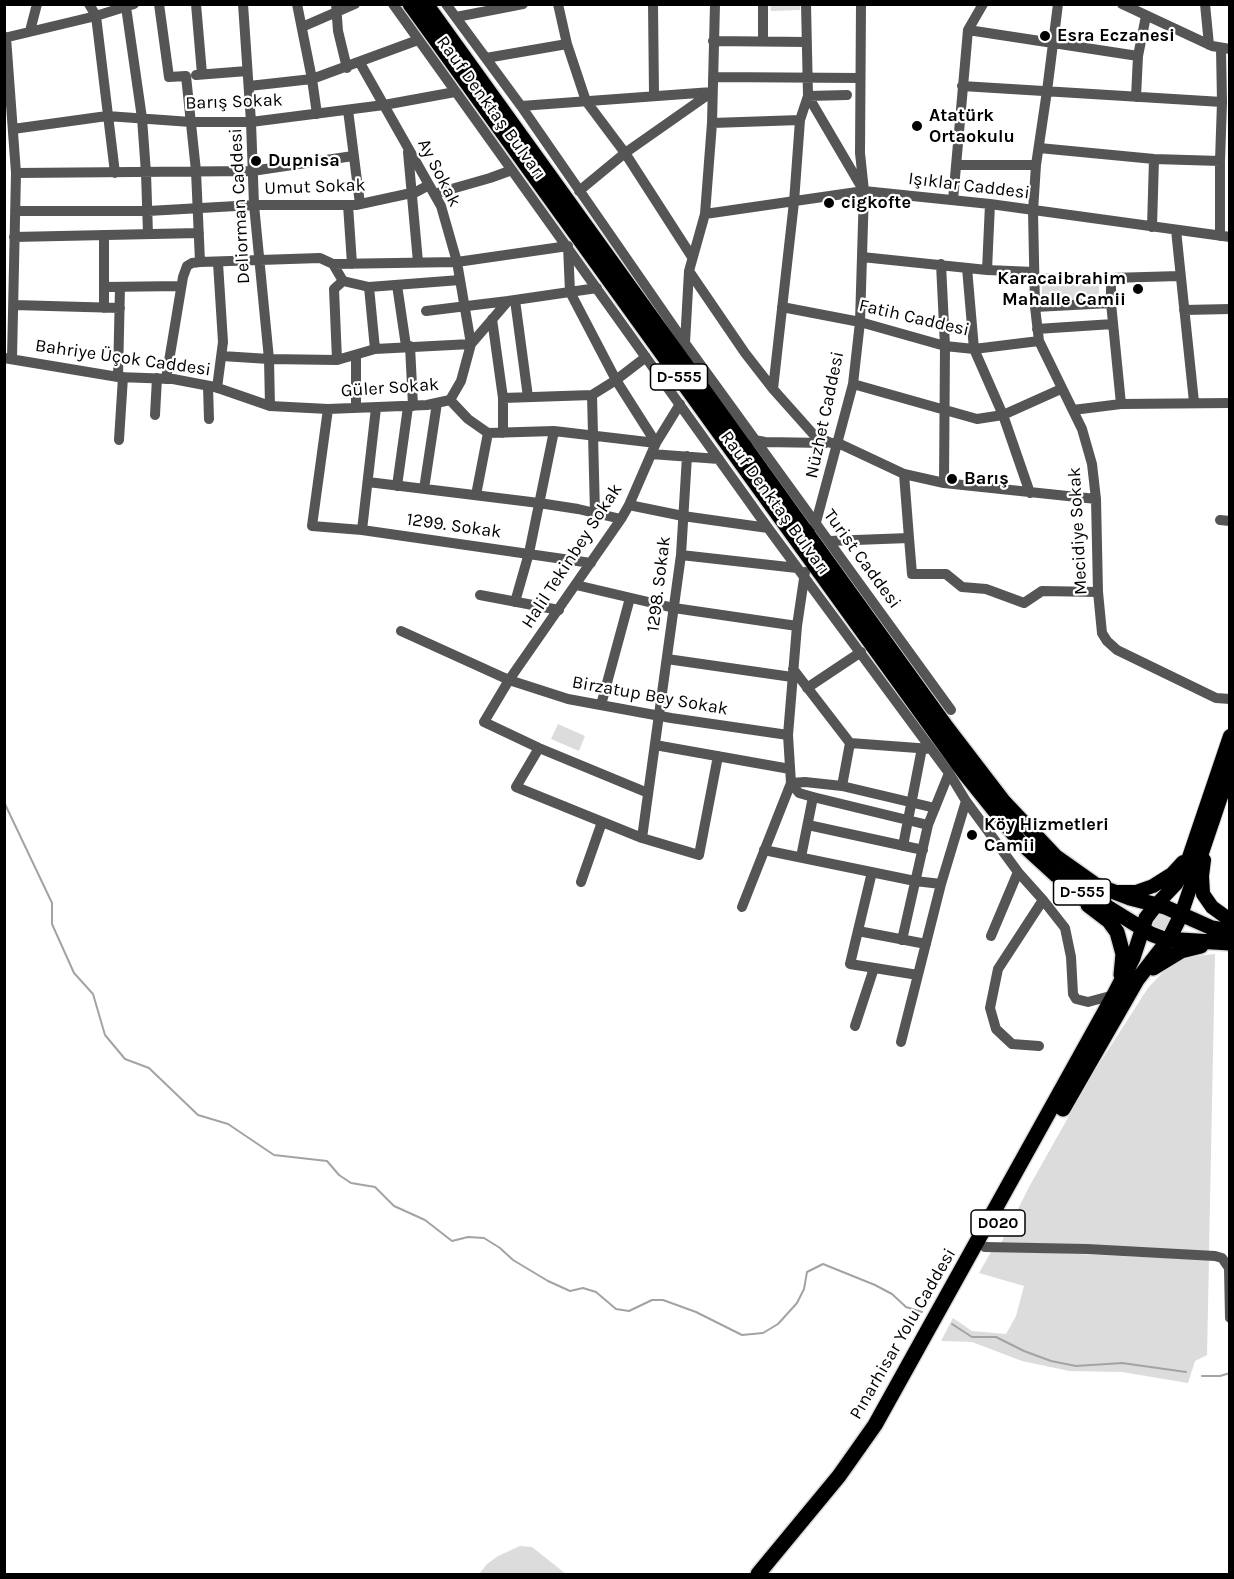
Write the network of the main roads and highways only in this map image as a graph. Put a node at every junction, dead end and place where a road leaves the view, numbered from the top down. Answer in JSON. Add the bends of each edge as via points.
{"nodes":[{"id":1,"x":410,"y":4,"type":"edge"},
{"id":2,"x":426,"y":4,"type":"edge"},
{"id":3,"x":1230,"y":736,"type":"edge"},
{"id":4,"x":1230,"y":770,"type":"edge"},
{"id":5,"x":1202,"y":838,"type":"junction"},
{"id":6,"x":1025,"y":848,"type":"junction"},
{"id":7,"x":1112,"y":892,"type":"junction"},
{"id":8,"x":1156,"y":905,"type":"junction"},
{"id":9,"x":1181,"y":915,"type":"junction"},
{"id":10,"x":1230,"y":920,"type":"edge"},
{"id":11,"x":1142,"y":929,"type":"junction"},
{"id":12,"x":1230,"y":931,"type":"edge"},
{"id":13,"x":1169,"y":939,"type":"junction"},
{"id":14,"x":1222,"y":943,"type":"edge"},
{"id":15,"x":1121,"y":995,"type":"junction"},
{"id":16,"x":758,"y":1575,"type":"edge"},
{"id":17,"x":769,"y":1575,"type":"edge"}],
"edges":[{"from":1,"to":6,"type":"highway","name":"Rauf Denktaş Bulvarı","number":"D-555","via":[[934,750]]},
{"from":2,"to":7,"type":"highway","name":"Rauf Denktaş Bulvarı","number":"D-555","via":[[909,662],[983,777],[1025,826],[1066,865]]},
{"from":3,"to":5,"type":"main road"},
{"from":4,"to":5,"type":"main road"},
{"from":5,"to":7,"type":"main road","via":[[1182,864],[1153,886],[1136,892]]},
{"from":5,"to":8,"type":"main road","via":[[1180,878]]},
{"from":5,"to":9,"type":"main road"},
{"from":5,"to":10,"type":"main road","via":[[1203,894],[1212,908]]},
{"from":6,"to":11,"type":"highway","name":"Rauf Denktaş Bulvarı","number":"D-555","via":[[1070,885]]},
{"from":6,"to":15,"type":"highway","via":[[1049,876],[1102,915],[1118,933],[1123,962]]},
{"from":7,"to":8,"type":"highway","name":"Rauf Denktaş Bulvarı","number":"D-555"},
{"from":8,"to":9,"type":"highway","number":"D-555"},
{"from":8,"to":11,"type":"highway","name":"Pınarhisar Yolu Caddesi"},
{"from":9,"to":12,"type":"highway","number":"D-555"},
{"from":9,"to":13,"type":"highway","name":"Pınarhisar Yolu Caddesi"},
{"from":11,"to":13,"type":"highway","number":"D-555"},
{"from":11,"to":15,"type":"highway","name":"Pınarhisar Yolu Caddesi"},
{"from":13,"to":14,"type":"highway","number":"D-555"},
{"from":13,"to":15,"type":"highway","name":"Pınarhisar Yolu Caddesi"},
{"from":14,"to":15,"type":"highway","via":[[1181,951],[1153,967]]},
{"from":15,"to":16,"type":"highway","name":"Pınarhisar Yolu Caddesi","number":"D020","via":[[875,1425],[843,1471]]},
{"from":15,"to":17,"type":"highway","name":"Pınarhisar Yolu Caddesi","number":"D020","via":[[878,1436]]}]}
